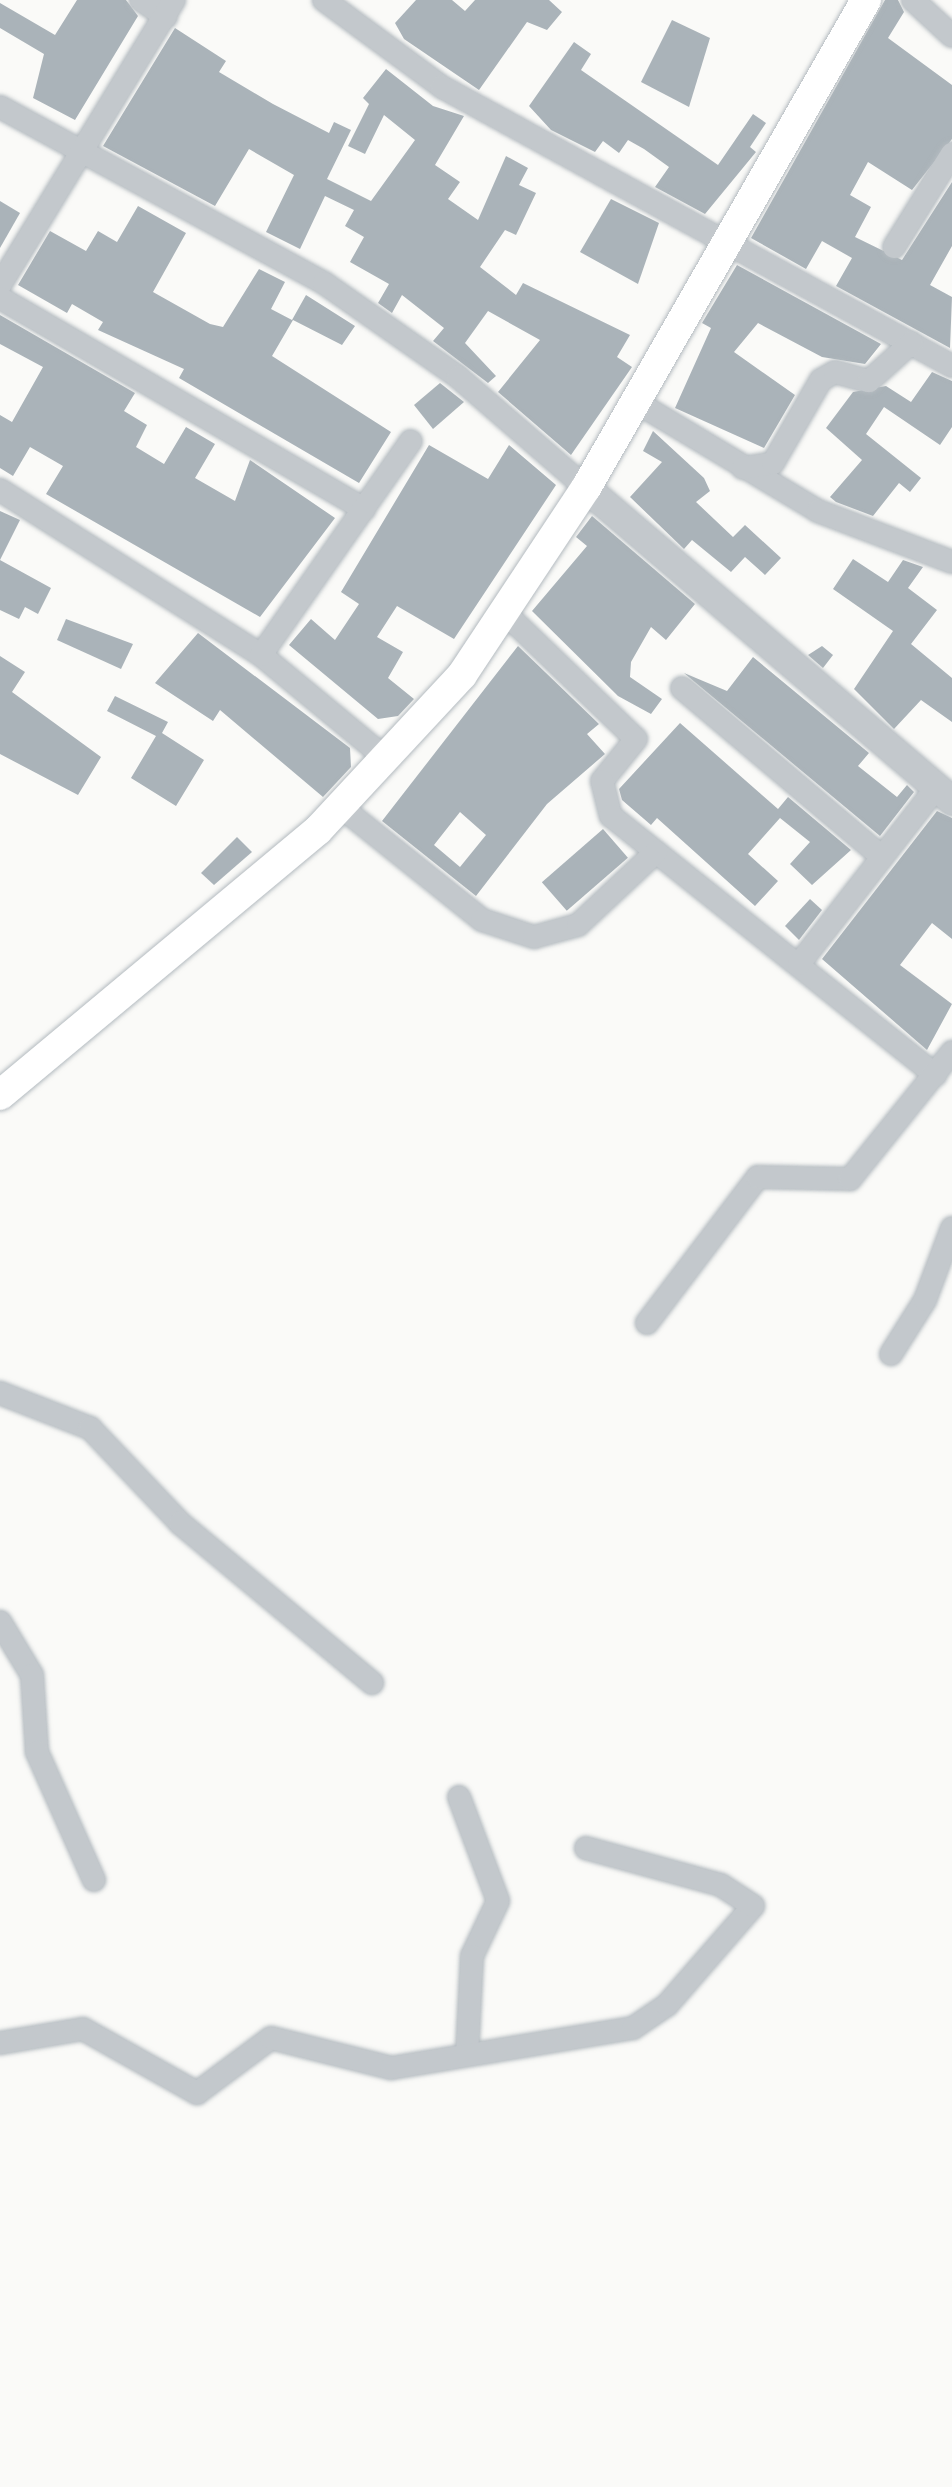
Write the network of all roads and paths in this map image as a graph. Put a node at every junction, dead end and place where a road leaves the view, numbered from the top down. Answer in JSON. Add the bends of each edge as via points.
{"nodes":[{"id":1,"x":141,"y":0,"type":"edge"},
{"id":2,"x":324,"y":0,"type":"edge"},
{"id":3,"x":866,"y":0,"type":"edge"},
{"id":4,"x":913,"y":0,"type":"edge"},
{"id":5,"x":170,"y":8,"type":"edge"},
{"id":6,"x":952,"y":36,"type":"edge"},
{"id":7,"x":0,"y":107,"type":"edge"},
{"id":8,"x":83,"y":150,"type":"junction"},
{"id":9,"x":952,"y":154,"type":"edge"},
{"id":10,"x":730,"y":242,"type":"junction"},
{"id":11,"x":894,"y":246,"type":"dead end"},
{"id":12,"x":0,"y":284,"type":"edge"},
{"id":13,"x":0,"y":298,"type":"edge"},
{"id":14,"x":911,"y":343,"type":"junction"},
{"id":15,"x":952,"y":366,"type":"edge"},
{"id":16,"x":636,"y":402,"type":"junction"},
{"id":17,"x":412,"y":441,"type":"dead end"},
{"id":18,"x":742,"y":468,"type":"junction"},
{"id":19,"x":586,"y":488,"type":"junction"},
{"id":20,"x":0,"y":490,"type":"edge"},
{"id":21,"x":364,"y":509,"type":"junction"},
{"id":22,"x":952,"y":562,"type":"edge"},
{"id":23,"x":506,"y":614,"type":"junction"},
{"id":24,"x":261,"y":655,"type":"junction"},
{"id":25,"x":682,"y":688,"type":"dead end"},
{"id":26,"x":388,"y":760,"type":"junction"},
{"id":27,"x":944,"y":794,"type":"edge"},
{"id":28,"x":341,"y":807,"type":"junction"},
{"id":29,"x":656,"y":852,"type":"junction"},
{"id":30,"x":882,"y":857,"type":"junction"},
{"id":31,"x":799,"y":964,"type":"junction"},
{"id":32,"x":952,"y":1052,"type":"edge"},
{"id":33,"x":935,"y":1075,"type":"junction"},
{"id":34,"x":0,"y":1095,"type":"edge"},
{"id":35,"x":952,"y":1228,"type":"edge"},
{"id":36,"x":647,"y":1323,"type":"dead end"},
{"id":37,"x":891,"y":1354,"type":"dead end"},
{"id":38,"x":0,"y":1393,"type":"edge"},
{"id":39,"x":0,"y":1622,"type":"edge"},
{"id":40,"x":372,"y":1682,"type":"dead end"},
{"id":41,"x":459,"y":1797,"type":"dead end"},
{"id":42,"x":586,"y":1848,"type":"dead end"},
{"id":43,"x":94,"y":1880,"type":"dead end"},
{"id":44,"x":0,"y":2043,"type":"edge"},
{"id":45,"x":467,"y":2055,"type":"junction"}],
"edges":[{"from":1,"to":5,"type":"street"},
{"from":2,"to":10,"type":"street","via":[[442,88]]},
{"from":3,"to":10,"type":"main road"},
{"from":4,"to":6,"type":"street"},
{"from":5,"to":8,"type":"street"},
{"from":7,"to":8,"type":"street"},
{"from":8,"to":12,"type":"street"},
{"from":8,"to":19,"type":"street","via":[[324,283],[458,377]]},
{"from":9,"to":11,"type":"street"},
{"from":10,"to":14,"type":"street"},
{"from":10,"to":16,"type":"main road"},
{"from":13,"to":21,"type":"street"},
{"from":14,"to":15,"type":"street"},
{"from":14,"to":18,"type":"street","via":[[870,381],[835,372],[821,380],[773,463]]},
{"from":16,"to":18,"type":"street"},
{"from":16,"to":19,"type":"main road"},
{"from":17,"to":21,"type":"street"},
{"from":18,"to":22,"type":"street","via":[[846,524],[910,539]]},
{"from":19,"to":23,"type":"main road"},
{"from":19,"to":27,"type":"street"},
{"from":20,"to":24,"type":"street"},
{"from":21,"to":24,"type":"street"},
{"from":23,"to":26,"type":"main road"},
{"from":23,"to":29,"type":"street","via":[[636,738],[602,780],[601,800]]},
{"from":24,"to":26,"type":"street"},
{"from":25,"to":30,"type":"street"},
{"from":26,"to":28,"type":"main road"},
{"from":27,"to":30,"type":"street"},
{"from":28,"to":29,"type":"street","via":[[482,920],[534,937],[578,925]]},
{"from":28,"to":34,"type":"main road"},
{"from":29,"to":31,"type":"street"},
{"from":30,"to":31,"type":"street"},
{"from":31,"to":33,"type":"street"},
{"from":32,"to":33,"type":"street"},
{"from":33,"to":36,"type":"street","via":[[850,1180],[758,1177]]},
{"from":35,"to":37,"type":"street","via":[[925,1300]]},
{"from":38,"to":40,"type":"street","via":[[90,1428],[180,1523]]},
{"from":39,"to":43,"type":"street","via":[[32,1675],[37,1752]]},
{"from":41,"to":45,"type":"street","via":[[498,1901],[472,1956]]},
{"from":42,"to":45,"type":"street","via":[[721,1885],[749,1900],[752,1912],[667,2005],[633,2028]]},
{"from":44,"to":45,"type":"street","via":[[71,2026],[198,2093],[271,2038],[391,2068]]}]}
